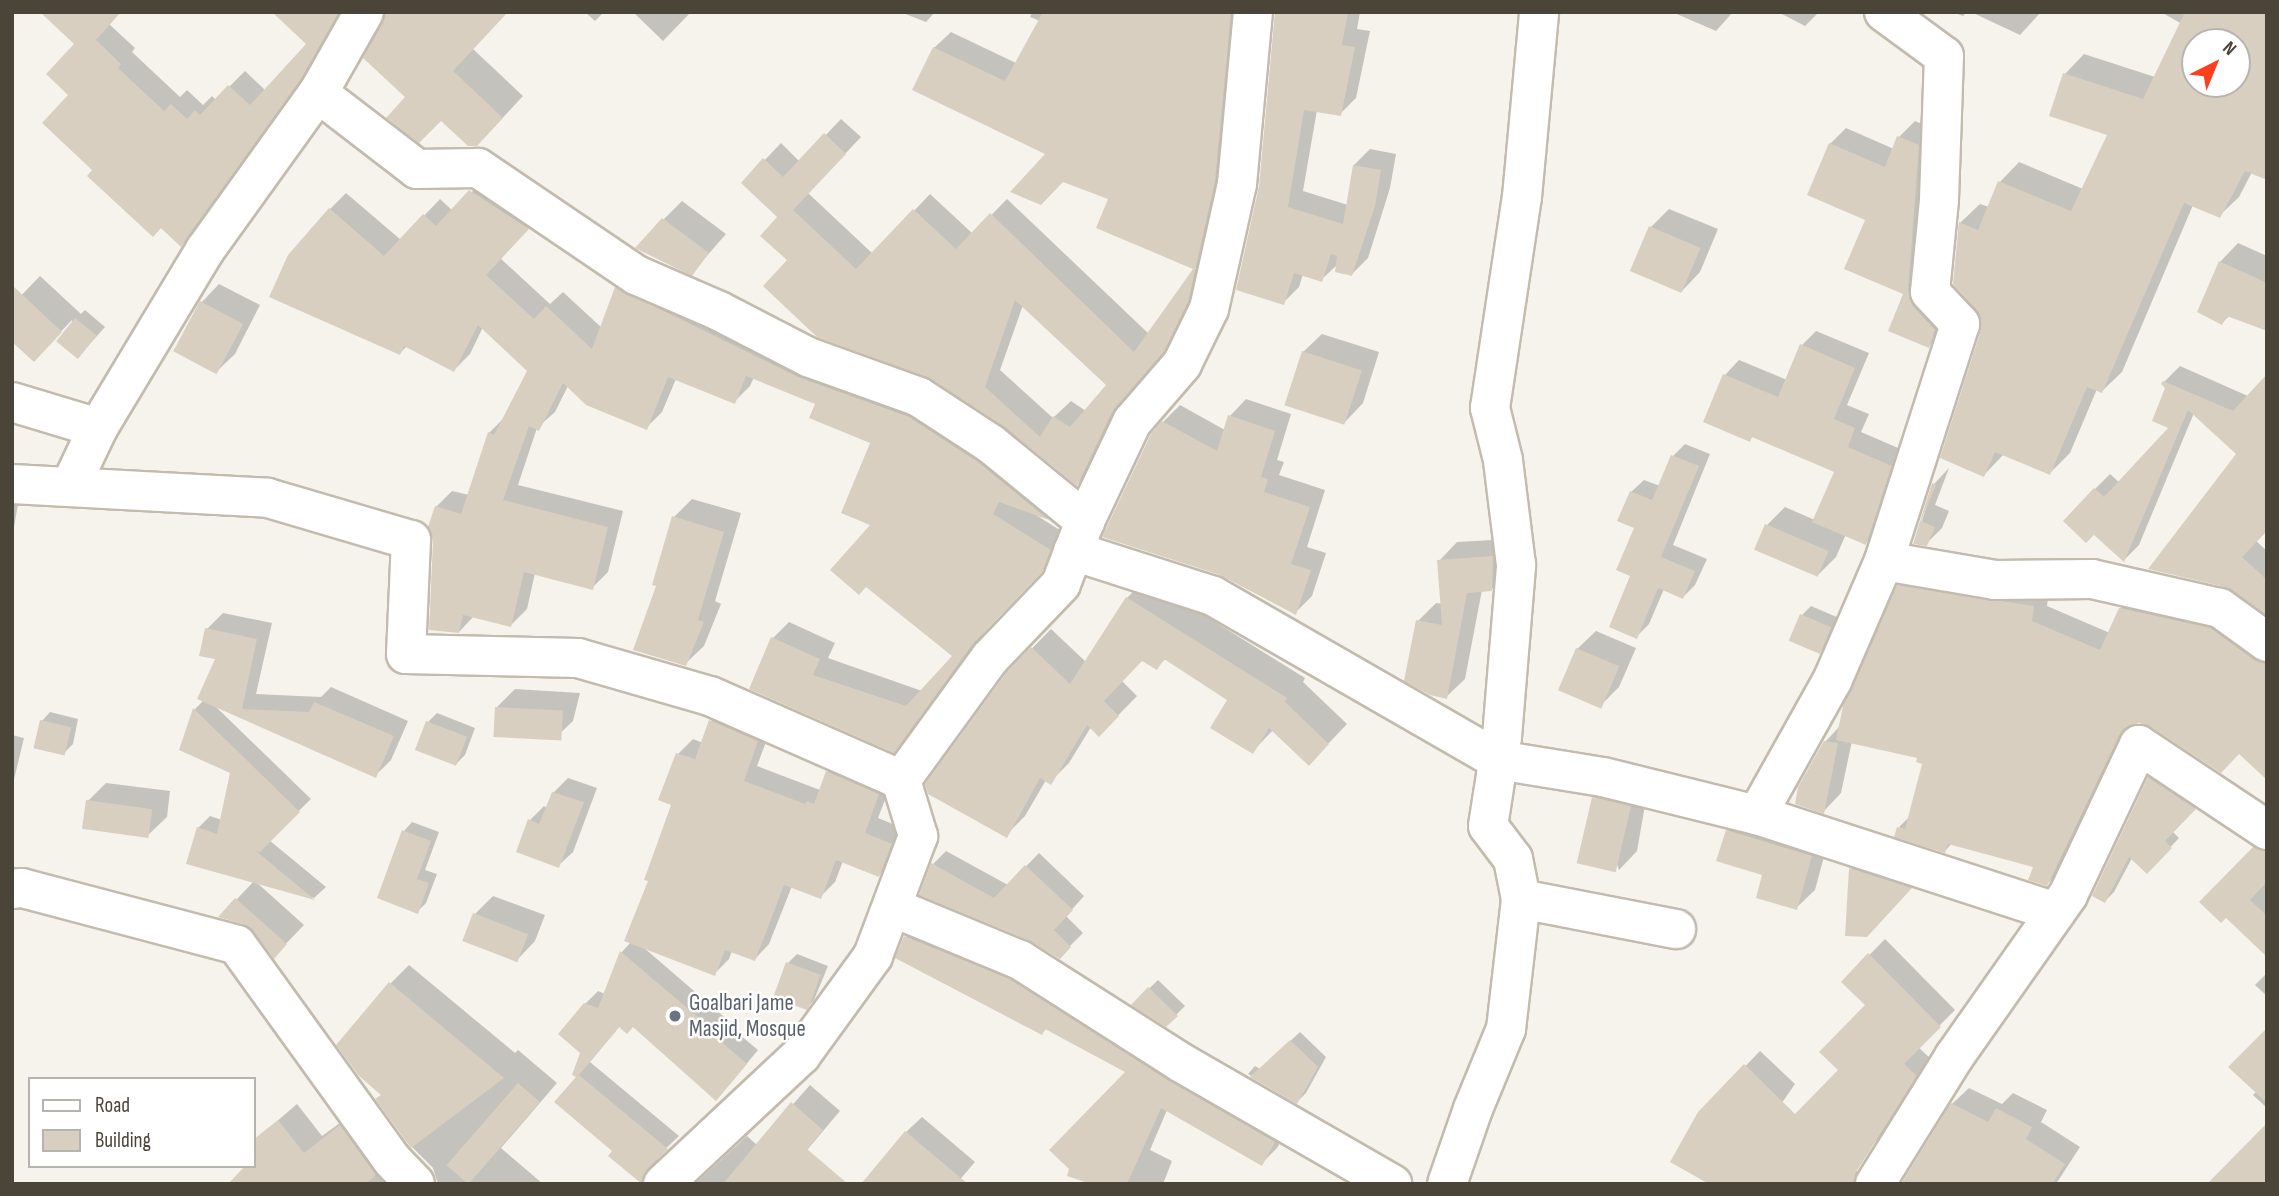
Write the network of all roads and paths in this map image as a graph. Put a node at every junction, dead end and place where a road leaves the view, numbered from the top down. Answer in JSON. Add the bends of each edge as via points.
{"nodes":[{"id":1,"x":364,"y":12,"type":"edge"},
{"id":2,"x":1253,"y":12,"type":"edge"},
{"id":3,"x":1539,"y":12,"type":"edge"},
{"id":4,"x":1884,"y":12,"type":"edge"},
{"id":5,"x":318,"y":93,"type":"junction"},
{"id":6,"x":12,"y":402,"type":"edge"},
{"id":7,"x":98,"y":428,"type":"junction"},
{"id":8,"x":12,"y":484,"type":"edge"},
{"id":9,"x":70,"y":487,"type":"junction"},
{"id":10,"x":1079,"y":536,"type":"junction"},
{"id":11,"x":1884,"y":561,"type":"junction"},
{"id":12,"x":2267,"y":642,"type":"edge"},
{"id":13,"x":1498,"y":760,"type":"junction"},
{"id":14,"x":901,"y":780,"type":"junction"},
{"id":15,"x":1757,"y":816,"type":"junction"},
{"id":16,"x":2267,"y":830,"type":"edge"},
{"id":17,"x":12,"y":889,"type":"edge"},
{"id":18,"x":1521,"y":899,"type":"junction"},
{"id":19,"x":891,"y":907,"type":"junction"},
{"id":20,"x":2056,"y":912,"type":"junction"},
{"id":21,"x":1676,"y":929,"type":"dead end"},
{"id":22,"x":415,"y":1184,"type":"edge"},
{"id":23,"x":663,"y":1184,"type":"edge"},
{"id":24,"x":1392,"y":1184,"type":"edge"},
{"id":25,"x":1447,"y":1184,"type":"edge"},
{"id":26,"x":1875,"y":1184,"type":"edge"}],
"edges":[{"from":1,"to":5,"type":"street"},
{"from":2,"to":10,"type":"street","via":[[1237,184],[1209,309],[1182,364],[1132,422]]},
{"from":3,"to":13,"type":"street","via":[[1522,197],[1490,408],[1503,460],[1516,565]]},
{"from":4,"to":11,"type":"street","via":[[1944,56],[1939,200],[1930,292],[1960,324]]},
{"from":5,"to":7,"type":"street","via":[[205,250]]},
{"from":5,"to":10,"type":"street","via":[[417,169],[478,168],[636,275],[808,357],[919,397],[991,444]]},
{"from":6,"to":7,"type":"street"},
{"from":7,"to":9,"type":"street"},
{"from":8,"to":9,"type":"street"},
{"from":9,"to":14,"type":"street","via":[[268,498],[411,540],[406,654],[578,658],[710,696]]},
{"from":10,"to":13,"type":"street","via":[[1213,596]]},
{"from":10,"to":14,"type":"street","via":[[1061,584],[990,658]]},
{"from":11,"to":12,"type":"street","via":[[1995,580],[2092,579],[2220,608]]},
{"from":11,"to":15,"type":"street","via":[[1832,681]]},
{"from":13,"to":15,"type":"street","via":[[1602,777]]},
{"from":13,"to":18,"type":"street","via":[[1488,826],[1513,859]]},
{"from":14,"to":19,"type":"street","via":[[918,835]]},
{"from":15,"to":20,"type":"street"},
{"from":16,"to":20,"type":"street","via":[[2139,745]]},
{"from":17,"to":22,"type":"street","via":[[237,945],[392,1160]]},
{"from":18,"to":21,"type":"street"},
{"from":18,"to":25,"type":"street","via":[[1506,1029]]},
{"from":19,"to":23,"type":"street","via":[[873,956],[801,1055]]},
{"from":19,"to":24,"type":"street","via":[[1020,960],[1181,1062]]},
{"from":20,"to":26,"type":"street","via":[[1954,1057]]}]}
